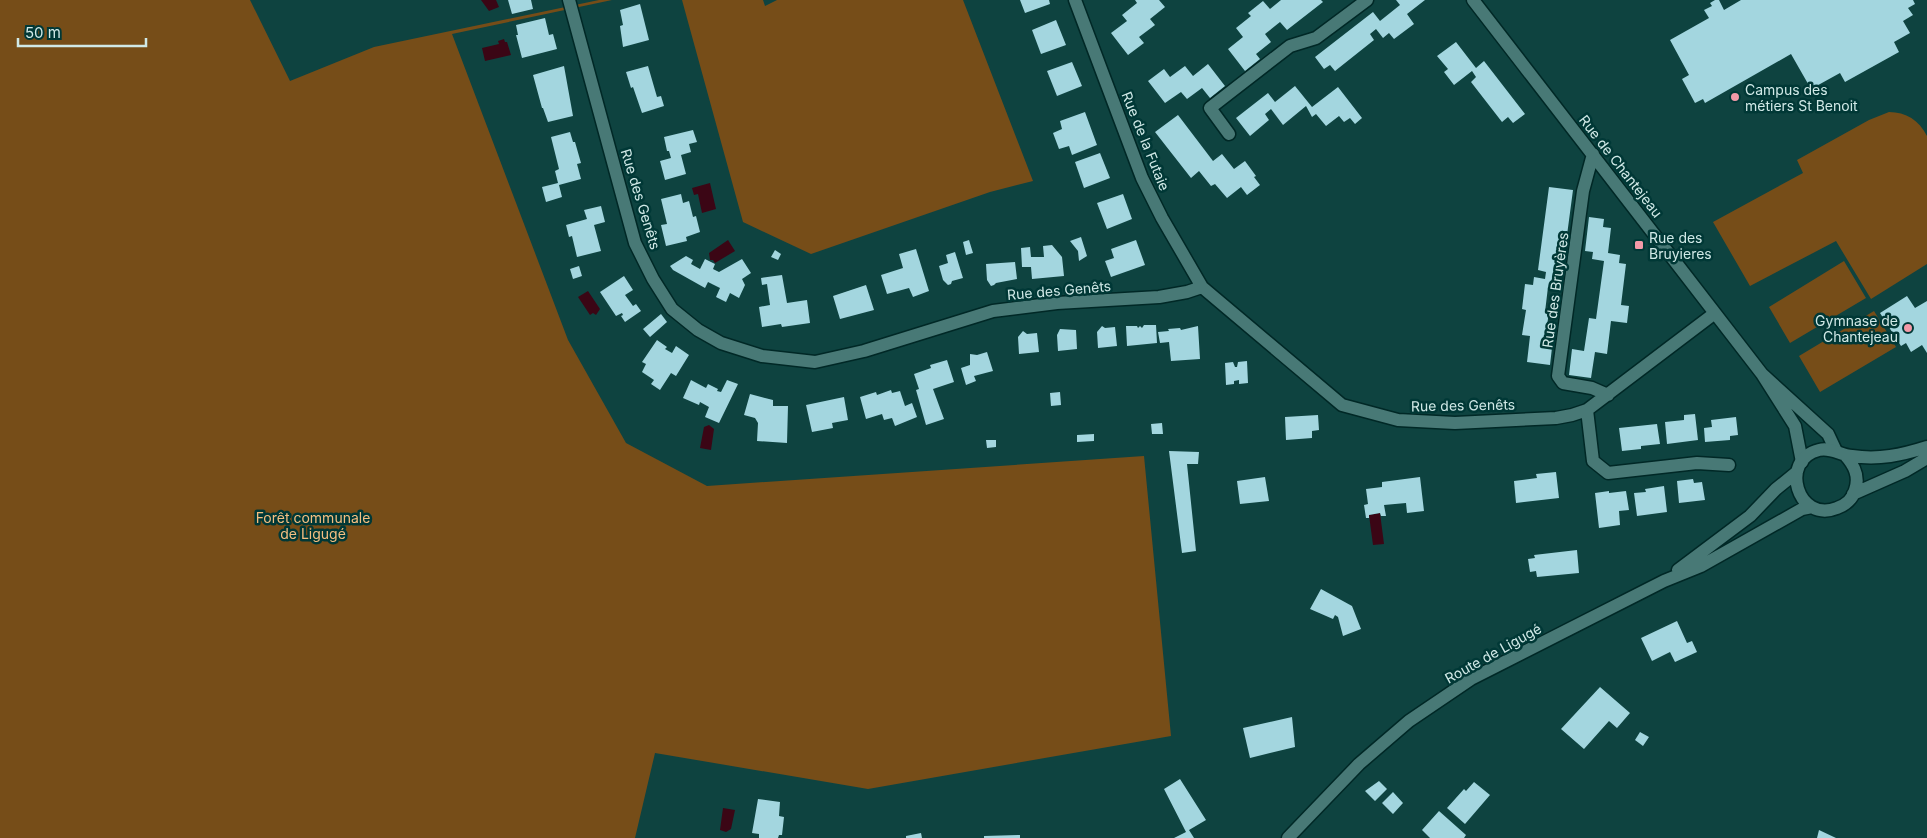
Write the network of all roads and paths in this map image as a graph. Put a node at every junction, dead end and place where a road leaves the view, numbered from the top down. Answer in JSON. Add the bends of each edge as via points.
{"nodes":[{"id":1,"x":569,"y":0,"type":"edge"},
{"id":2,"x":1075,"y":0,"type":"edge"},
{"id":3,"x":1367,"y":0,"type":"edge"},
{"id":4,"x":1473,"y":0,"type":"edge"},
{"id":5,"x":1229,"y":134,"type":"dead end"},
{"id":6,"x":1593,"y":154,"type":"junction"},
{"id":7,"x":1202,"y":287,"type":"junction"},
{"id":8,"x":1715,"y":313,"type":"junction"},
{"id":9,"x":1762,"y":374,"type":"junction"},
{"id":10,"x":1608,"y":395,"type":"junction"},
{"id":11,"x":1587,"y":410,"type":"junction"},
{"id":12,"x":1927,"y":446,"type":"edge"},
{"id":13,"x":1840,"y":453,"type":"junction"},
{"id":14,"x":1927,"y":458,"type":"edge"},
{"id":15,"x":1729,"y":465,"type":"dead end"},
{"id":16,"x":1799,"y":467,"type":"junction"},
{"id":17,"x":1853,"y":494,"type":"junction"},
{"id":18,"x":1812,"y":507,"type":"junction"},
{"id":19,"x":1664,"y":581,"type":"junction"},
{"id":20,"x":1288,"y":838,"type":"edge"}],
"edges":[{"from":1,"to":7,"type":"street","name":"Rue des Genêts","via":[[635,243],[672,309],[721,344],[762,356],[815,362],[864,351],[992,311],[1057,303],[1159,297]]},
{"from":2,"to":7,"type":"street","name":"Rue de la Futaie","via":[[1142,178]]},
{"from":3,"to":5,"type":"street","via":[[1316,38],[1290,46],[1210,108]]},
{"from":4,"to":6,"type":"street","name":"Rue de Chantejeau"},
{"from":6,"to":8,"type":"street","name":"Rue de Chantejeau"},
{"from":6,"to":10,"type":"street","name":"Rue des Bruyères","via":[[1583,191],[1558,376],[1563,383],[1592,388]]},
{"from":7,"to":11,"type":"street","name":"Rue des Genêts","via":[[1342,405],[1398,420],[1455,423],[1556,418]]},
{"from":8,"to":9,"type":"street","name":"Rue de Chantejeau"},
{"from":8,"to":10,"type":"street","name":"Rue des Genêts"},
{"from":9,"to":13,"type":"street","name":"Rue de Chantejeau","via":[[1828,434]]},
{"from":9,"to":16,"type":"street","name":"Rue de Chantejeau","via":[[1795,426]]},
{"from":10,"to":11,"type":"street","name":"Rue des Genêts"},
{"from":11,"to":15,"type":"street","via":[[1593,461],[1608,472],[1697,463]]},
{"from":12,"to":13,"type":"street","name":"Route de Ligugé","via":[[1878,458]]},
{"from":13,"to":16,"type":"street","name":"Route de Ligugé","via":[[1826,449],[1817,451],[1808,455]]},
{"from":13,"to":17,"type":"street","via":[[1852,462],[1856,471]]},
{"from":14,"to":17,"type":"street","name":"Route de Ligugé"},
{"from":16,"to":18,"type":"street","via":[[1796,480],[1800,496]]},
{"from":16,"to":19,"type":"street","name":"Route de Ligugé","via":[[1750,516]]},
{"from":17,"to":18,"type":"street","name":"Route de Ligugé","via":[[1850,500],[1832,510]]},
{"from":18,"to":19,"type":"street","name":"Route de Ligugé","via":[[1777,522],[1702,566]]},
{"from":19,"to":20,"type":"street","name":"Route de Ligugé","via":[[1471,679],[1409,721],[1359,764]]}]}
